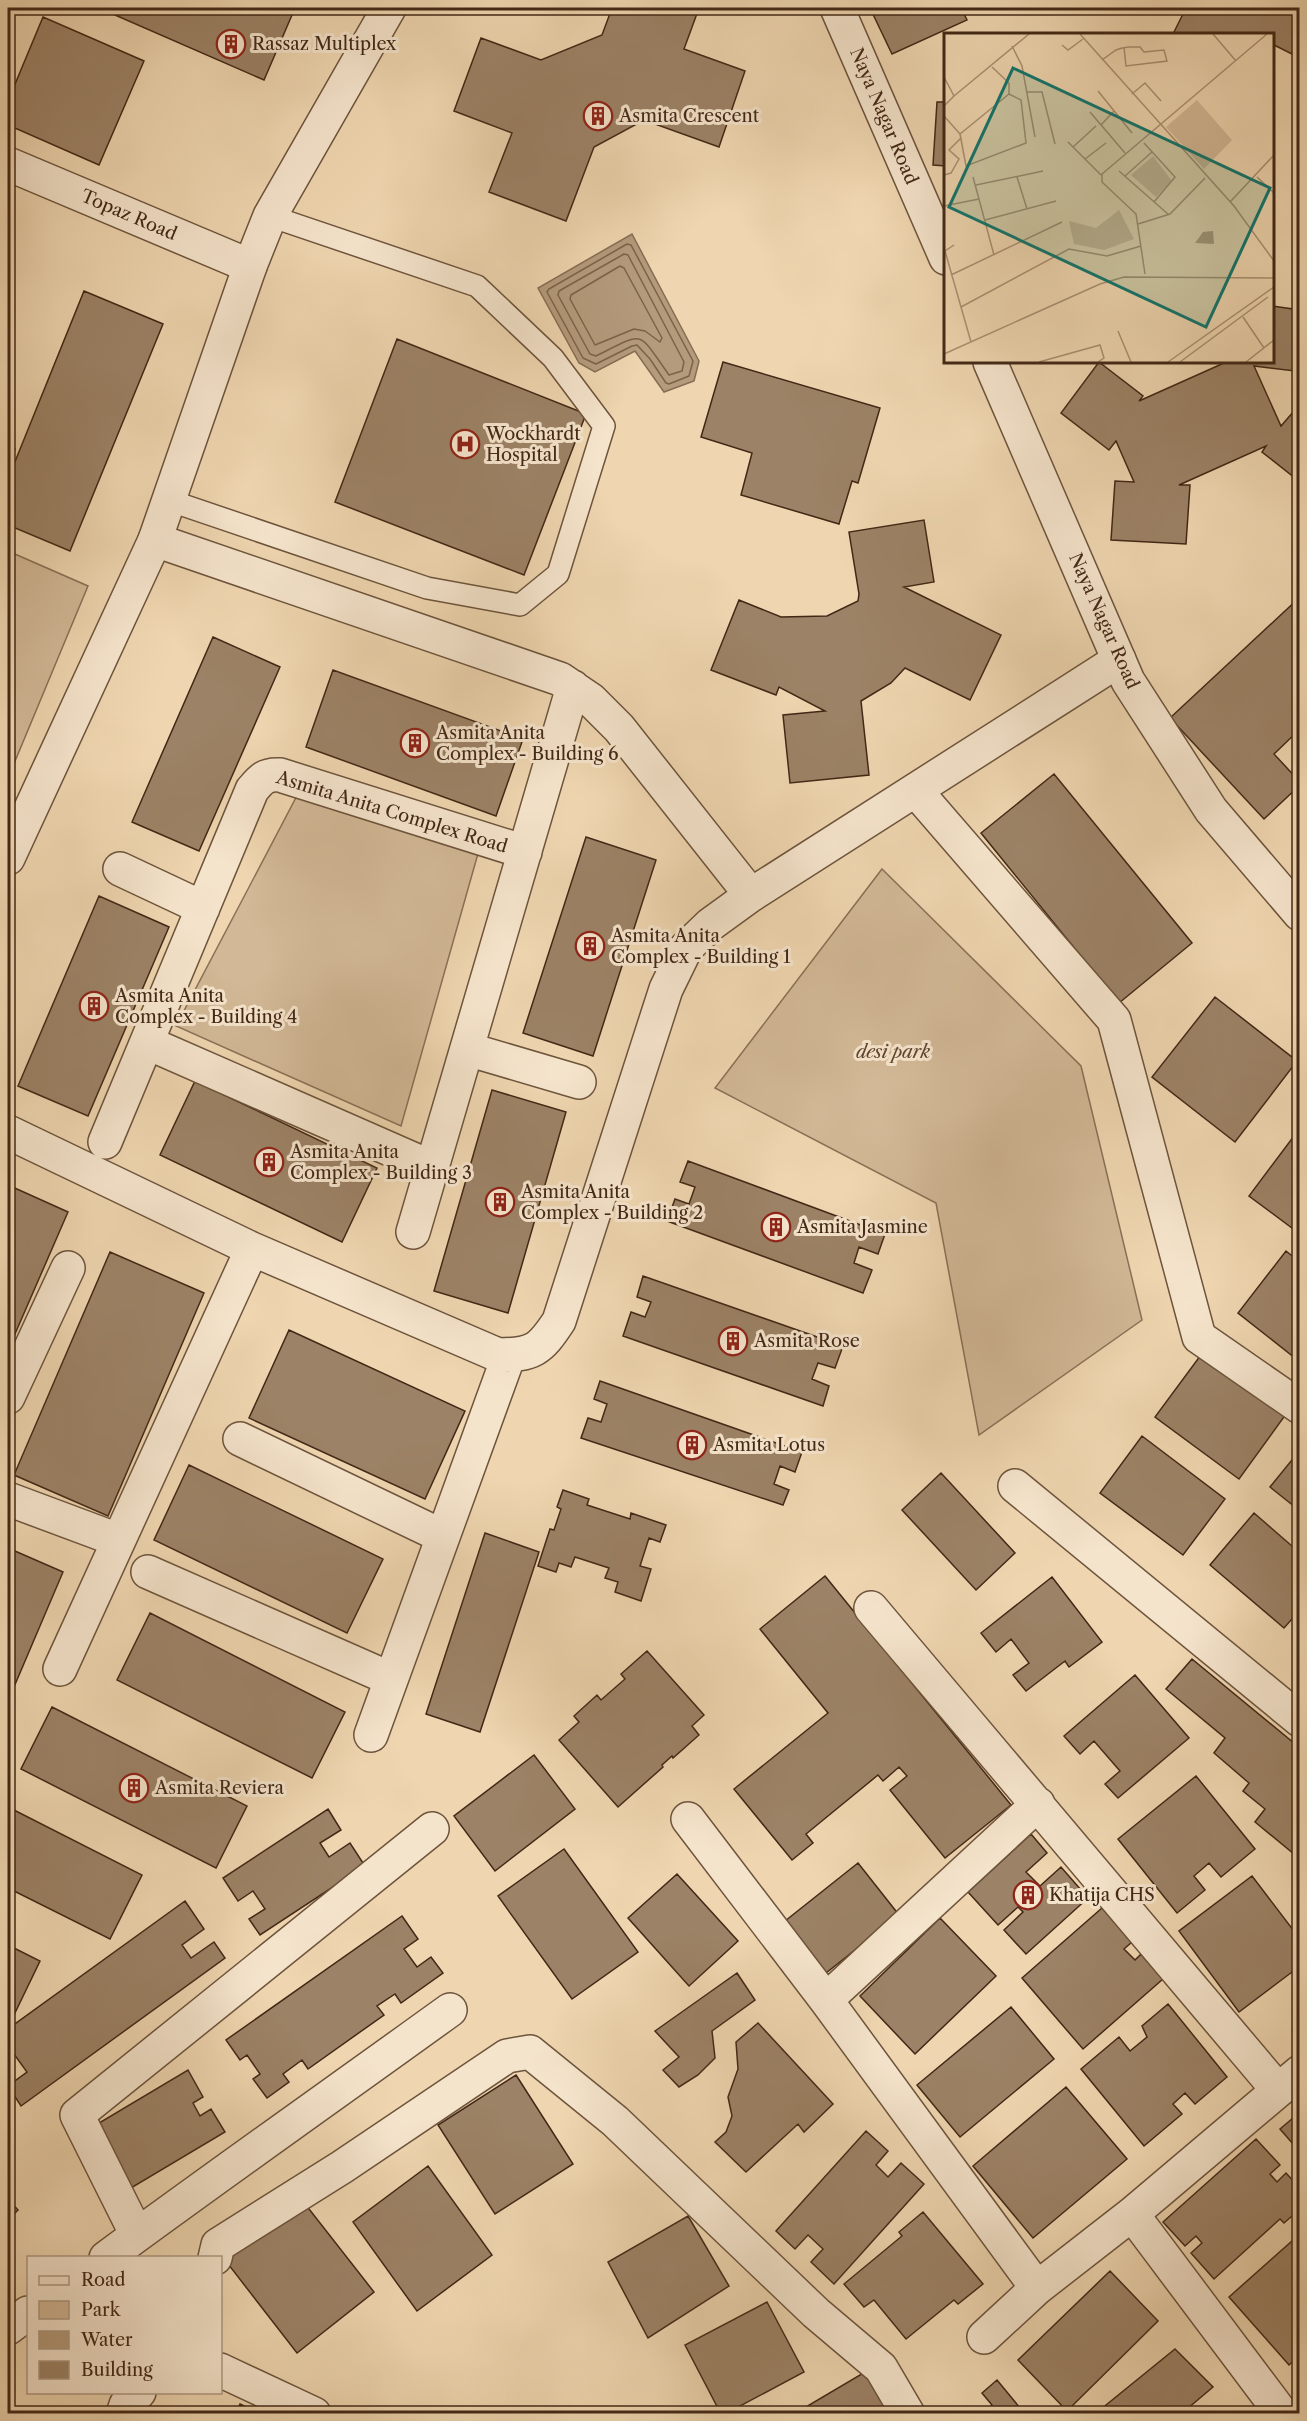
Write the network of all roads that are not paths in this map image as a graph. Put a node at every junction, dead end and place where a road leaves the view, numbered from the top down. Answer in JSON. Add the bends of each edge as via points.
{"nodes":[{"id":1,"x":389,"y":8,"type":"edge"},
{"id":2,"x":837,"y":8,"type":"edge"},
{"id":3,"x":8,"y":164,"type":"edge"},
{"id":4,"x":270,"y":216,"type":"junction"},
{"id":5,"x":944,"y":256,"type":"edge"},
{"id":6,"x":250,"y":266,"type":"junction"},
{"id":7,"x":990,"y":363,"type":"edge"},
{"id":8,"x":168,"y":500,"type":"junction"},
{"id":9,"x":155,"y":540,"type":"junction"},
{"id":10,"x":1119,"y":660,"type":"junction"},
{"id":11,"x":573,"y":687,"type":"junction"},
{"id":12,"x":916,"y":791,"type":"junction"},
{"id":13,"x":525,"y":852,"type":"junction"},
{"id":14,"x":8,"y":858,"type":"edge"},
{"id":15,"x":120,"y":869,"type":"dead end"},
{"id":16,"x":751,"y":895,"type":"junction"},
{"id":17,"x":203,"y":908,"type":"junction"},
{"id":18,"x":1299,"y":914,"type":"edge"},
{"id":19,"x":148,"y":1043,"type":"junction"},
{"id":20,"x":467,"y":1049,"type":"junction"},
{"id":21,"x":579,"y":1082,"type":"dead end"},
{"id":22,"x":8,"y":1132,"type":"edge"},
{"id":23,"x":105,"y":1142,"type":"dead end"},
{"id":24,"x":433,"y":1168,"type":"junction"},
{"id":25,"x":414,"y":1232,"type":"dead end"},
{"id":26,"x":252,"y":1249,"type":"junction"},
{"id":27,"x":68,"y":1268,"type":"dead end"},
{"id":28,"x":509,"y":1355,"type":"junction"},
{"id":29,"x":8,"y":1397,"type":"edge"},
{"id":30,"x":1299,"y":1407,"type":"edge"},
{"id":31,"x":240,"y":1439,"type":"dead end"},
{"id":32,"x":1015,"y":1486,"type":"dead end"},
{"id":33,"x":8,"y":1499,"type":"edge"},
{"id":34,"x":442,"y":1536,"type":"junction"},
{"id":35,"x":118,"y":1540,"type":"junction"},
{"id":36,"x":148,"y":1572,"type":"dead end"},
{"id":37,"x":871,"y":1608,"type":"dead end"},
{"id":38,"x":60,"y":1669,"type":"dead end"},
{"id":39,"x":391,"y":1679,"type":"junction"},
{"id":40,"x":1299,"y":1720,"type":"edge"},
{"id":41,"x":371,"y":1735,"type":"dead end"},
{"id":42,"x":1038,"y":1804,"type":"junction"},
{"id":43,"x":688,"y":1819,"type":"dead end"},
{"id":44,"x":432,"y":1829,"type":"dead end"},
{"id":45,"x":826,"y":2000,"type":"junction"},
{"id":46,"x":450,"y":2010,"type":"dead end"},
{"id":47,"x":1289,"y":2081,"type":"edge"},
{"id":48,"x":1132,"y":2214,"type":"junction"},
{"id":49,"x":137,"y":2235,"type":"junction"},
{"id":50,"x":109,"y":2256,"type":"edge"},
{"id":51,"x":216,"y":2256,"type":"edge"},
{"id":52,"x":1037,"y":2288,"type":"junction"},
{"id":53,"x":27,"y":2314,"type":"edge"},
{"id":54,"x":8,"y":2328,"type":"edge"},
{"id":55,"x":984,"y":2337,"type":"dead end"},
{"id":56,"x":222,"y":2371,"type":"edge"},
{"id":57,"x":137,"y":2394,"type":"edge"},
{"id":58,"x":123,"y":2414,"type":"edge"},
{"id":59,"x":314,"y":2414,"type":"edge"},
{"id":60,"x":908,"y":2414,"type":"edge"},
{"id":61,"x":1282,"y":2414,"type":"edge"}],
"edges":[{"from":1,"to":4,"type":"street"},
{"from":2,"to":5,"type":"street","name":"Naya Nagar Road"},
{"from":3,"to":6,"type":"street","name":"Topaz Road"},
{"from":4,"to":6,"type":"street"},
{"from":4,"to":8,"type":"lane","via":[[477,286],[553,358],[604,426],[558,574],[520,605],[427,588]]},
{"from":6,"to":8,"type":"street"},
{"from":7,"to":10,"type":"street","name":"Naya Nagar Road"},
{"from":8,"to":9,"type":"street"},
{"from":9,"to":11,"type":"street","via":[[560,679]]},
{"from":9,"to":14,"type":"street"},
{"from":10,"to":12,"type":"street"},
{"from":10,"to":18,"type":"street","name":"Naya Nagar Road","via":[[1128,681],[1210,810]]},
{"from":11,"to":13,"type":"street","name":"Asmita Anita Complex Road"},
{"from":11,"to":16,"type":"street","via":[[619,728]]},
{"from":12,"to":16,"type":"street"},
{"from":12,"to":30,"type":"street","via":[[1114,1020],[1199,1337]]},
{"from":13,"to":17,"type":"street","name":"Asmita Anita Complex Road","via":[[269,774],[252,790]]},
{"from":13,"to":20,"type":"street","name":"Asmita Anita Complex Road"},
{"from":15,"to":17,"type":"street"},
{"from":16,"to":28,"type":"street","via":[[686,948],[666,988],[559,1321],[545,1343],[524,1354]]},
{"from":17,"to":19,"type":"street","name":"Asmita Anita Complex Road"},
{"from":19,"to":23,"type":"street","name":"Asmita Anita Complex Road"},
{"from":19,"to":24,"type":"street"},
{"from":20,"to":21,"type":"street"},
{"from":20,"to":24,"type":"street","name":"Asmita Anita Complex Road"},
{"from":22,"to":26,"type":"street"},
{"from":24,"to":25,"type":"street","name":"Asmita Anita Complex Road"},
{"from":26,"to":28,"type":"street","via":[[498,1355]]},
{"from":26,"to":35,"type":"street"},
{"from":27,"to":29,"type":"street"},
{"from":28,"to":34,"type":"street"},
{"from":31,"to":34,"type":"street"},
{"from":32,"to":40,"type":"street"},
{"from":33,"to":35,"type":"street"},
{"from":34,"to":39,"type":"street"},
{"from":35,"to":38,"type":"street"},
{"from":36,"to":39,"type":"street"},
{"from":37,"to":42,"type":"street"},
{"from":39,"to":41,"type":"street"},
{"from":42,"to":45,"type":"street"},
{"from":42,"to":47,"type":"street"},
{"from":43,"to":45,"type":"street"},
{"from":44,"to":49,"type":"street","via":[[77,2115]]},
{"from":45,"to":52,"type":"street"},
{"from":46,"to":49,"type":"street"},
{"from":47,"to":48,"type":"street"},
{"from":48,"to":52,"type":"street"},
{"from":48,"to":61,"type":"street"},
{"from":49,"to":50,"type":"street"},
{"from":51,"to":60,"type":"street","via":[[218,2246],[507,2056],[530,2052],[615,2121],[816,2313],[881,2368]]},
{"from":52,"to":55,"type":"street"},
{"from":53,"to":54,"type":"street"},
{"from":56,"to":59,"type":"street"},
{"from":57,"to":58,"type":"street"}]}
